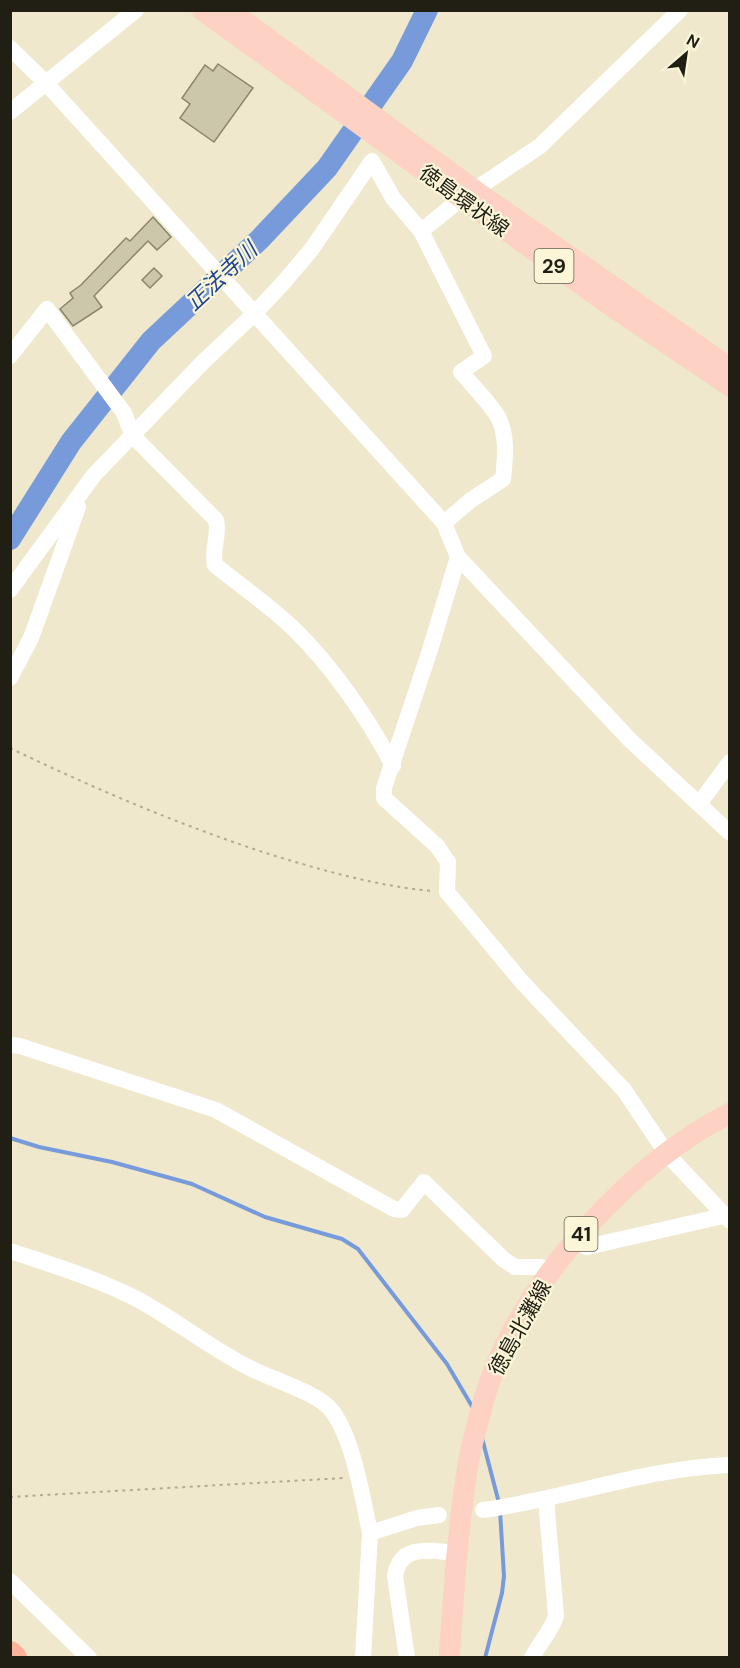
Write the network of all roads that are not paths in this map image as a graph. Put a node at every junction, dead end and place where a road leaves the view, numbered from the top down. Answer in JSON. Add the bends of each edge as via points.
{"nodes":[{"id":1,"x":136,"y":10,"type":"edge"},
{"id":2,"x":202,"y":10,"type":"edge"},
{"id":3,"x":229,"y":10,"type":"edge"},
{"id":4,"x":680,"y":10,"type":"edge"},
{"id":5,"x":10,"y":48,"type":"edge"},
{"id":6,"x":45,"y":82,"type":"junction"},
{"id":7,"x":336,"y":99,"type":"junction"},
{"id":8,"x":10,"y":112,"type":"edge"},
{"id":9,"x":386,"y":138,"type":"junction"},
{"id":10,"x":372,"y":161,"type":"junction"},
{"id":11,"x":467,"y":194,"type":"junction"},
{"id":12,"x":421,"y":231,"type":"junction"},
{"id":13,"x":254,"y":314,"type":"junction"},
{"id":14,"x":10,"y":356,"type":"edge"},
{"id":15,"x":729,"y":368,"type":"edge"},
{"id":16,"x":729,"y":386,"type":"edge"},
{"id":17,"x":133,"y":436,"type":"junction"},
{"id":18,"x":85,"y":489,"type":"junction"},
{"id":19,"x":444,"y":523,"type":"junction"},
{"id":20,"x":458,"y":557,"type":"junction"},
{"id":21,"x":10,"y":590,"type":"edge"},
{"id":22,"x":10,"y":678,"type":"edge"},
{"id":23,"x":729,"y":762,"type":"edge"},
{"id":24,"x":393,"y":766,"type":"junction"},
{"id":25,"x":699,"y":804,"type":"junction"},
{"id":26,"x":729,"y":833,"type":"edge"},
{"id":27,"x":10,"y":1045,"type":"edge"},
{"id":28,"x":729,"y":1113,"type":"edge"},
{"id":29,"x":667,"y":1154,"type":"junction"},
{"id":30,"x":726,"y":1218,"type":"edge"},
{"id":31,"x":575,"y":1241,"type":"junction"},
{"id":32,"x":10,"y":1251,"type":"edge"},
{"id":33,"x":553,"y":1270,"type":"junction"},
{"id":34,"x":729,"y":1465,"type":"edge"},
{"id":35,"x":546,"y":1499,"type":"junction"},
{"id":36,"x":495,"y":1509,"type":"dead end"},
{"id":37,"x":439,"y":1515,"type":"dead end"},
{"id":38,"x":370,"y":1533,"type":"junction"},
{"id":39,"x":456,"y":1553,"type":"junction"},
{"id":40,"x":10,"y":1581,"type":"edge"},
{"id":41,"x":10,"y":1654,"type":"edge"},
{"id":42,"x":14,"y":1658,"type":"edge"},
{"id":43,"x":89,"y":1658,"type":"edge"},
{"id":44,"x":363,"y":1658,"type":"edge"},
{"id":45,"x":407,"y":1658,"type":"edge"},
{"id":46,"x":449,"y":1658,"type":"edge"},
{"id":47,"x":532,"y":1658,"type":"edge"}],
"edges":[{"from":1,"to":6,"type":"street"},
{"from":2,"to":7,"type":"main road","name":"徳島環状線","number":"29"},
{"from":3,"to":7,"type":"main road","name":"徳島環状線","number":"29"},
{"from":4,"to":11,"type":"street","via":[[540,146]]},
{"from":5,"to":6,"type":"street"},
{"from":6,"to":8,"type":"street"},
{"from":6,"to":13,"type":"street"},
{"from":7,"to":9,"type":"main road","name":"徳島環状線","number":"29"},
{"from":9,"to":10,"type":"street"},
{"from":9,"to":11,"type":"main road","name":"徳島環状線","number":"29"},
{"from":10,"to":12,"type":"street","via":[[393,198]]},
{"from":10,"to":13,"type":"street","via":[[310,250]]},
{"from":11,"to":12,"type":"street"},
{"from":11,"to":15,"type":"main road","name":"徳島環状線","number":"29"},
{"from":11,"to":16,"type":"main road","name":"徳島環状線","number":"29","via":[[604,301]]},
{"from":12,"to":19,"type":"street","via":[[484,356],[461,372],[498,416],[503,433],[503,479]]},
{"from":13,"to":17,"type":"street"},
{"from":13,"to":19,"type":"street"},
{"from":14,"to":17,"type":"street","via":[[47,309],[124,413]]},
{"from":17,"to":18,"type":"street"},
{"from":17,"to":24,"type":"street","via":[[216,520],[212,556],[215,565],[293,628],[326,663]]},
{"from":18,"to":21,"type":"street"},
{"from":18,"to":22,"type":"street","via":[[31,638]]},
{"from":19,"to":20,"type":"street"},
{"from":20,"to":24,"type":"street"},
{"from":20,"to":25,"type":"street","via":[[630,740]]},
{"from":23,"to":25,"type":"street"},
{"from":24,"to":29,"type":"street","via":[[384,798],[437,846],[448,862],[447,892],[522,982],[624,1090]]},
{"from":25,"to":26,"type":"street"},
{"from":27,"to":33,"type":"street","via":[[216,1110],[394,1209],[402,1210],[424,1182],[503,1259],[515,1267]]},
{"from":28,"to":29,"type":"main road","name":"徳島北灘線","number":"41"},
{"from":29,"to":30,"type":"street"},
{"from":29,"to":31,"type":"main road","name":"徳島北灘線","number":"41","via":[[623,1190]]},
{"from":30,"to":31,"type":"street","via":[[586,1247]]},
{"from":31,"to":33,"type":"main road","name":"徳島北灘線","number":"41"},
{"from":32,"to":38,"type":"street","via":[[135,1298],[250,1368],[321,1400],[341,1424]]},
{"from":33,"to":39,"type":"main road","name":"徳島北灘線","number":"41","via":[[507,1345],[484,1399],[470,1455]]},
{"from":34,"to":35,"type":"street","via":[[656,1474]]},
{"from":35,"to":36,"type":"street"},
{"from":35,"to":47,"type":"street","via":[[556,1616]]},
{"from":37,"to":38,"type":"street"},
{"from":38,"to":44,"type":"street"},
{"from":39,"to":45,"type":"street","via":[[423,1550],[401,1558],[396,1566]]},
{"from":39,"to":46,"type":"main road","name":"徳島北灘線","number":"41"},
{"from":40,"to":43,"type":"street"},
{"from":41,"to":42,"type":"highway"}]}
